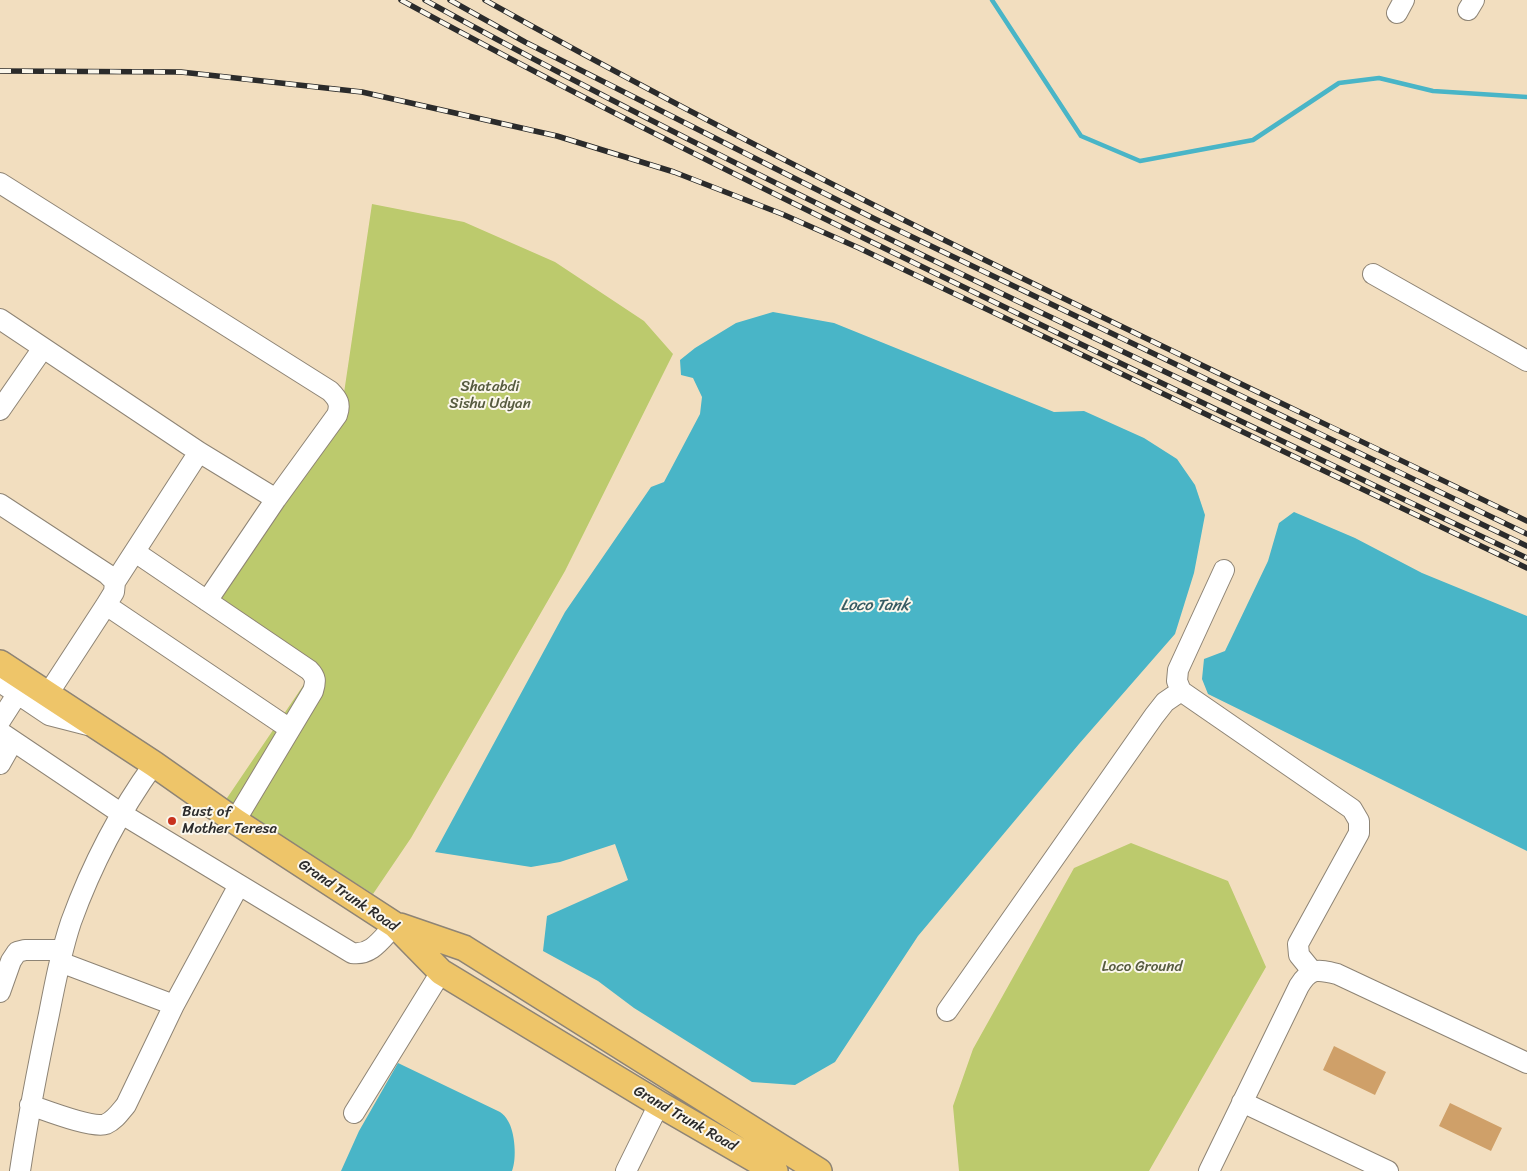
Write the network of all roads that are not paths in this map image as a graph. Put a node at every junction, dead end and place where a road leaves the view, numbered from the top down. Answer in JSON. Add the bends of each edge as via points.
{"nodes":[{"id":1,"x":0,"y":182,"type":"edge"},
{"id":2,"x":1373,"y":274,"type":"dead end"},
{"id":3,"x":0,"y":319,"type":"edge"},
{"id":4,"x":43,"y":348,"type":"junction"},
{"id":5,"x":1527,"y":361,"type":"edge"},
{"id":6,"x":0,"y":410,"type":"edge"},
{"id":7,"x":199,"y":452,"type":"junction"},
{"id":8,"x":276,"y":500,"type":"junction"},
{"id":9,"x":0,"y":504,"type":"edge"},
{"id":10,"x":135,"y":552,"type":"junction"},
{"id":11,"x":1224,"y":570,"type":"dead end"},
{"id":12,"x":115,"y":582,"type":"junction"},
{"id":13,"x":207,"y":601,"type":"junction"},
{"id":14,"x":106,"y":605,"type":"junction"},
{"id":15,"x":0,"y":663,"type":"edge"},
{"id":16,"x":0,"y":682,"type":"edge"},
{"id":17,"x":1181,"y":690,"type":"junction"},
{"id":18,"x":18,"y":693,"type":"junction"},
{"id":19,"x":48,"y":694,"type":"junction"},
{"id":20,"x":0,"y":721,"type":"edge"},
{"id":21,"x":100,"y":728,"type":"junction"},
{"id":22,"x":290,"y":729,"type":"junction"},
{"id":23,"x":7,"y":737,"type":"edge"},
{"id":24,"x":0,"y":764,"type":"edge"},
{"id":25,"x":154,"y":764,"type":"junction"},
{"id":26,"x":122,"y":814,"type":"junction"},
{"id":27,"x":235,"y":821,"type":"junction"},
{"id":28,"x":239,"y":885,"type":"junction"},
{"id":29,"x":395,"y":925,"type":"junction"},
{"id":30,"x":61,"y":956,"type":"junction"},
{"id":31,"x":1312,"y":971,"type":"junction"},
{"id":32,"x":441,"y":972,"type":"junction"},
{"id":33,"x":0,"y":992,"type":"edge"},
{"id":34,"x":174,"y":1005,"type":"junction"},
{"id":35,"x":947,"y":1011,"type":"dead end"},
{"id":36,"x":1527,"y":1063,"type":"edge"},
{"id":37,"x":1242,"y":1102,"type":"junction"},
{"id":38,"x":659,"y":1104,"type":"junction"},
{"id":39,"x":30,"y":1105,"type":"junction"},
{"id":40,"x":354,"y":1113,"type":"dead end"},
{"id":41,"x":20,"y":1171,"type":"edge"},
{"id":42,"x":626,"y":1171,"type":"edge"},
{"id":43,"x":775,"y":1171,"type":"edge"},
{"id":44,"x":819,"y":1171,"type":"edge"},
{"id":45,"x":1209,"y":1171,"type":"edge"},
{"id":46,"x":1388,"y":1171,"type":"edge"}],
"edges":[{"from":1,"to":8,"type":"street","via":[[337,398],[340,406],[337,415]]},
{"from":2,"to":5,"type":"street"},
{"from":3,"to":4,"type":"street"},
{"from":4,"to":6,"type":"street"},
{"from":4,"to":7,"type":"street"},
{"from":7,"to":8,"type":"street"},
{"from":7,"to":10,"type":"street"},
{"from":8,"to":13,"type":"street"},
{"from":9,"to":12,"type":"street"},
{"from":10,"to":12,"type":"street"},
{"from":10,"to":13,"type":"street"},
{"from":11,"to":17,"type":"street","via":[[1178,670],[1177,682]]},
{"from":12,"to":14,"type":"street","via":[[114,592]]},
{"from":13,"to":22,"type":"street","via":[[315,676],[313,691]]},
{"from":14,"to":19,"type":"street"},
{"from":14,"to":22,"type":"street"},
{"from":15,"to":19,"type":"main road","name":"Grand Trunk Road"},
{"from":16,"to":18,"type":"street"},
{"from":17,"to":31,"type":"street","via":[[1352,809],[1359,821],[1359,833],[1298,944],[1299,955]]},
{"from":17,"to":35,"type":"street","via":[[1154,716]]},
{"from":18,"to":20,"type":"street"},
{"from":18,"to":21,"type":"street","via":[[49,715]]},
{"from":19,"to":21,"type":"main road","name":"Grand Trunk Road"},
{"from":21,"to":25,"type":"main road","name":"Grand Trunk Road"},
{"from":22,"to":27,"type":"street"},
{"from":23,"to":24,"type":"street"},
{"from":23,"to":26,"type":"street"},
{"from":25,"to":26,"type":"street"},
{"from":25,"to":27,"type":"main road","name":"Grand Trunk Road"},
{"from":26,"to":28,"type":"street"},
{"from":26,"to":30,"type":"street","via":[[71,921]]},
{"from":27,"to":29,"type":"main road","name":"Grand Trunk Road"},
{"from":28,"to":29,"type":"street","via":[[352,953],[369,951]]},
{"from":28,"to":34,"type":"street"},
{"from":29,"to":32,"type":"main road","name":"Grand Trunk Road"},
{"from":29,"to":44,"type":"main road","via":[[464,948]]},
{"from":30,"to":33,"type":"street","via":[[26,950],[17,952]]},
{"from":30,"to":34,"type":"street"},
{"from":30,"to":39,"type":"street"},
{"from":31,"to":36,"type":"street","via":[[1337,974]]},
{"from":31,"to":37,"type":"street","via":[[1299,986]]},
{"from":32,"to":38,"type":"main road","name":"Grand Trunk Road"},
{"from":32,"to":40,"type":"street"},
{"from":34,"to":39,"type":"street","via":[[126,1105],[116,1117],[105,1124],[92,1124]]},
{"from":37,"to":45,"type":"street"},
{"from":37,"to":46,"type":"street"},
{"from":38,"to":42,"type":"street"},
{"from":38,"to":43,"type":"main road","name":"Grand Trunk Road"},
{"from":39,"to":41,"type":"street"}]}
